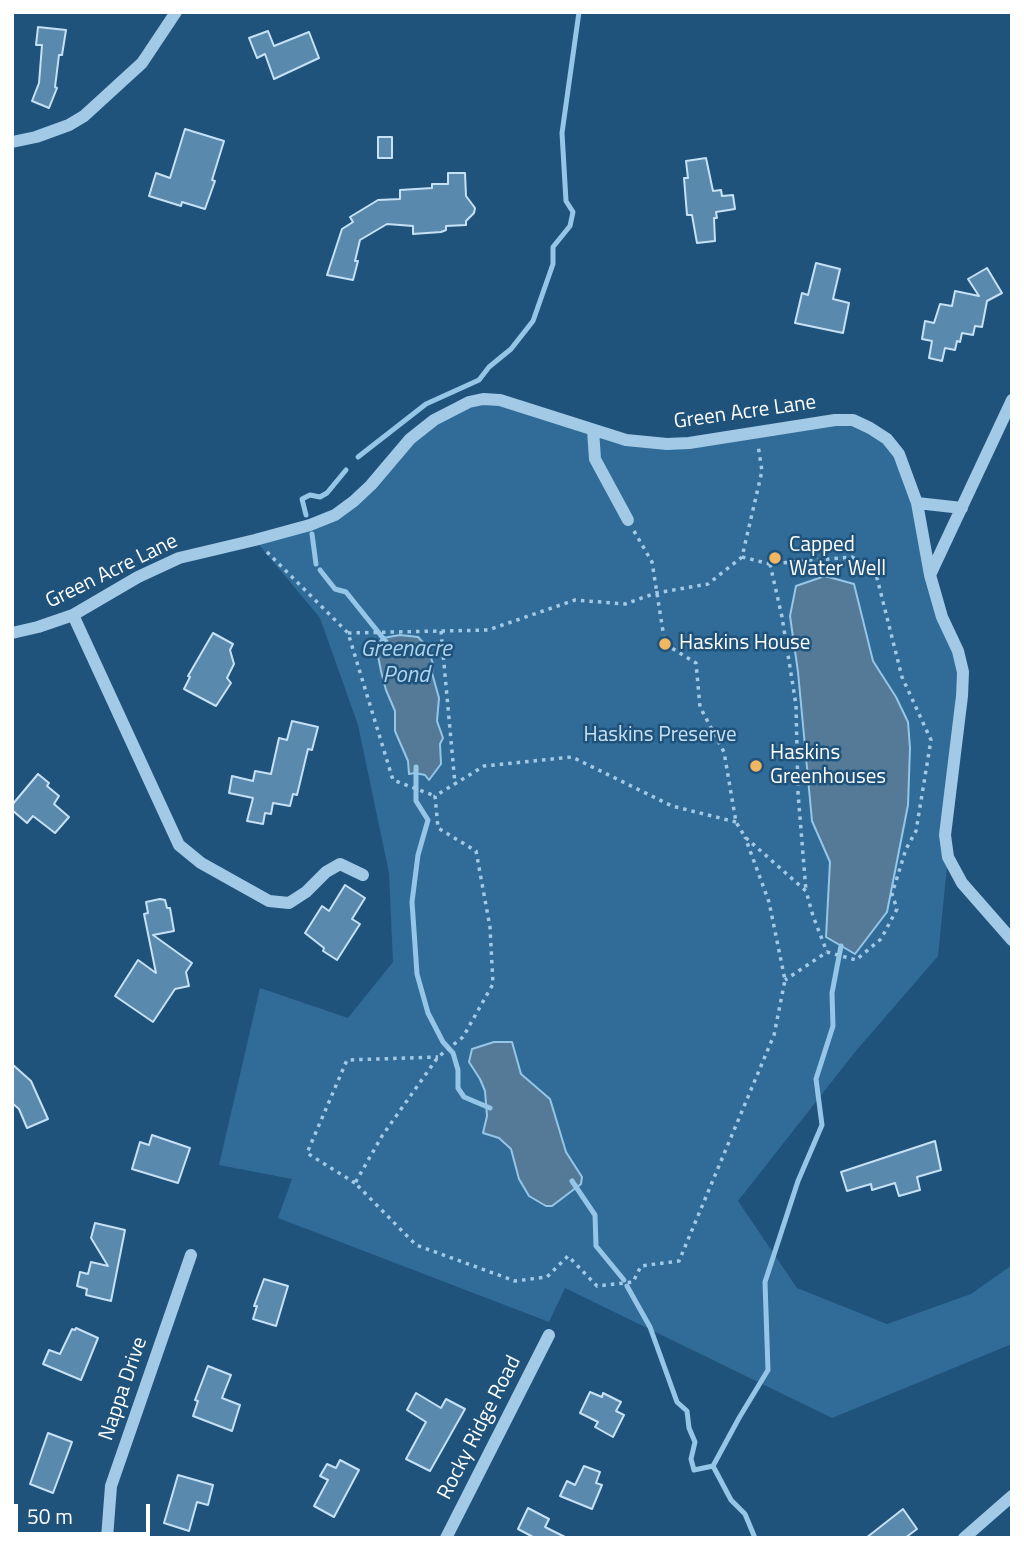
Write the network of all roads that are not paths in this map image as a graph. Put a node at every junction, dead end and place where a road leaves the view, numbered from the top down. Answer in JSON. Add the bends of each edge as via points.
{"nodes":[{"id":1,"x":176,"y":12,"type":"edge"},
{"id":2,"x":12,"y":142,"type":"edge"},
{"id":3,"x":1012,"y":400,"type":"edge"},
{"id":4,"x":593,"y":430,"type":"junction"},
{"id":5,"x":917,"y":503,"type":"junction"},
{"id":6,"x":962,"y":508,"type":"junction"},
{"id":7,"x":628,"y":520,"type":"road end"},
{"id":8,"x":930,"y":575,"type":"junction"},
{"id":9,"x":72,"y":615,"type":"junction"},
{"id":10,"x":12,"y":633,"type":"edge"},
{"id":11,"x":363,"y":875,"type":"dead end"},
{"id":12,"x":1012,"y":940,"type":"edge"},
{"id":13,"x":191,"y":1255,"type":"dead end"},
{"id":14,"x":549,"y":1335,"type":"dead end"},
{"id":15,"x":1012,"y":1496,"type":"edge"},
{"id":16,"x":107,"y":1538,"type":"edge"},
{"id":17,"x":446,"y":1538,"type":"edge"},
{"id":18,"x":964,"y":1538,"type":"edge"}],
"edges":[{"from":1,"to":2,"type":"street","via":[[142,63],[84,116]]},
{"from":3,"to":6,"type":"street"},
{"from":4,"to":5,"type":"street","name":"Green Acre Lane","via":[[626,440],[667,444],[853,420],[887,439],[899,454]]},
{"from":4,"to":7,"type":"street","via":[[595,459]]},
{"from":4,"to":9,"type":"street","name":"Green Acre Lane","via":[[500,400],[469,402],[410,439],[371,485],[335,515],[179,558]]},
{"from":5,"to":6,"type":"street"},
{"from":5,"to":8,"type":"street","name":"Green Acre Lane"},
{"from":6,"to":8,"type":"street"},
{"from":8,"to":12,"type":"street","name":"Green Acre Lane","via":[[963,672],[945,835],[948,857],[962,883]]},
{"from":9,"to":10,"type":"street","name":"Green Acre Lane"},
{"from":9,"to":11,"type":"street","via":[[179,845],[201,863],[268,901],[289,904],[340,864]]},
{"from":13,"to":16,"type":"street","name":"Nappa Drive","via":[[111,1486]]},
{"from":14,"to":17,"type":"street","name":"Rocky Ridge Road"},
{"from":15,"to":18,"type":"street"}]}
